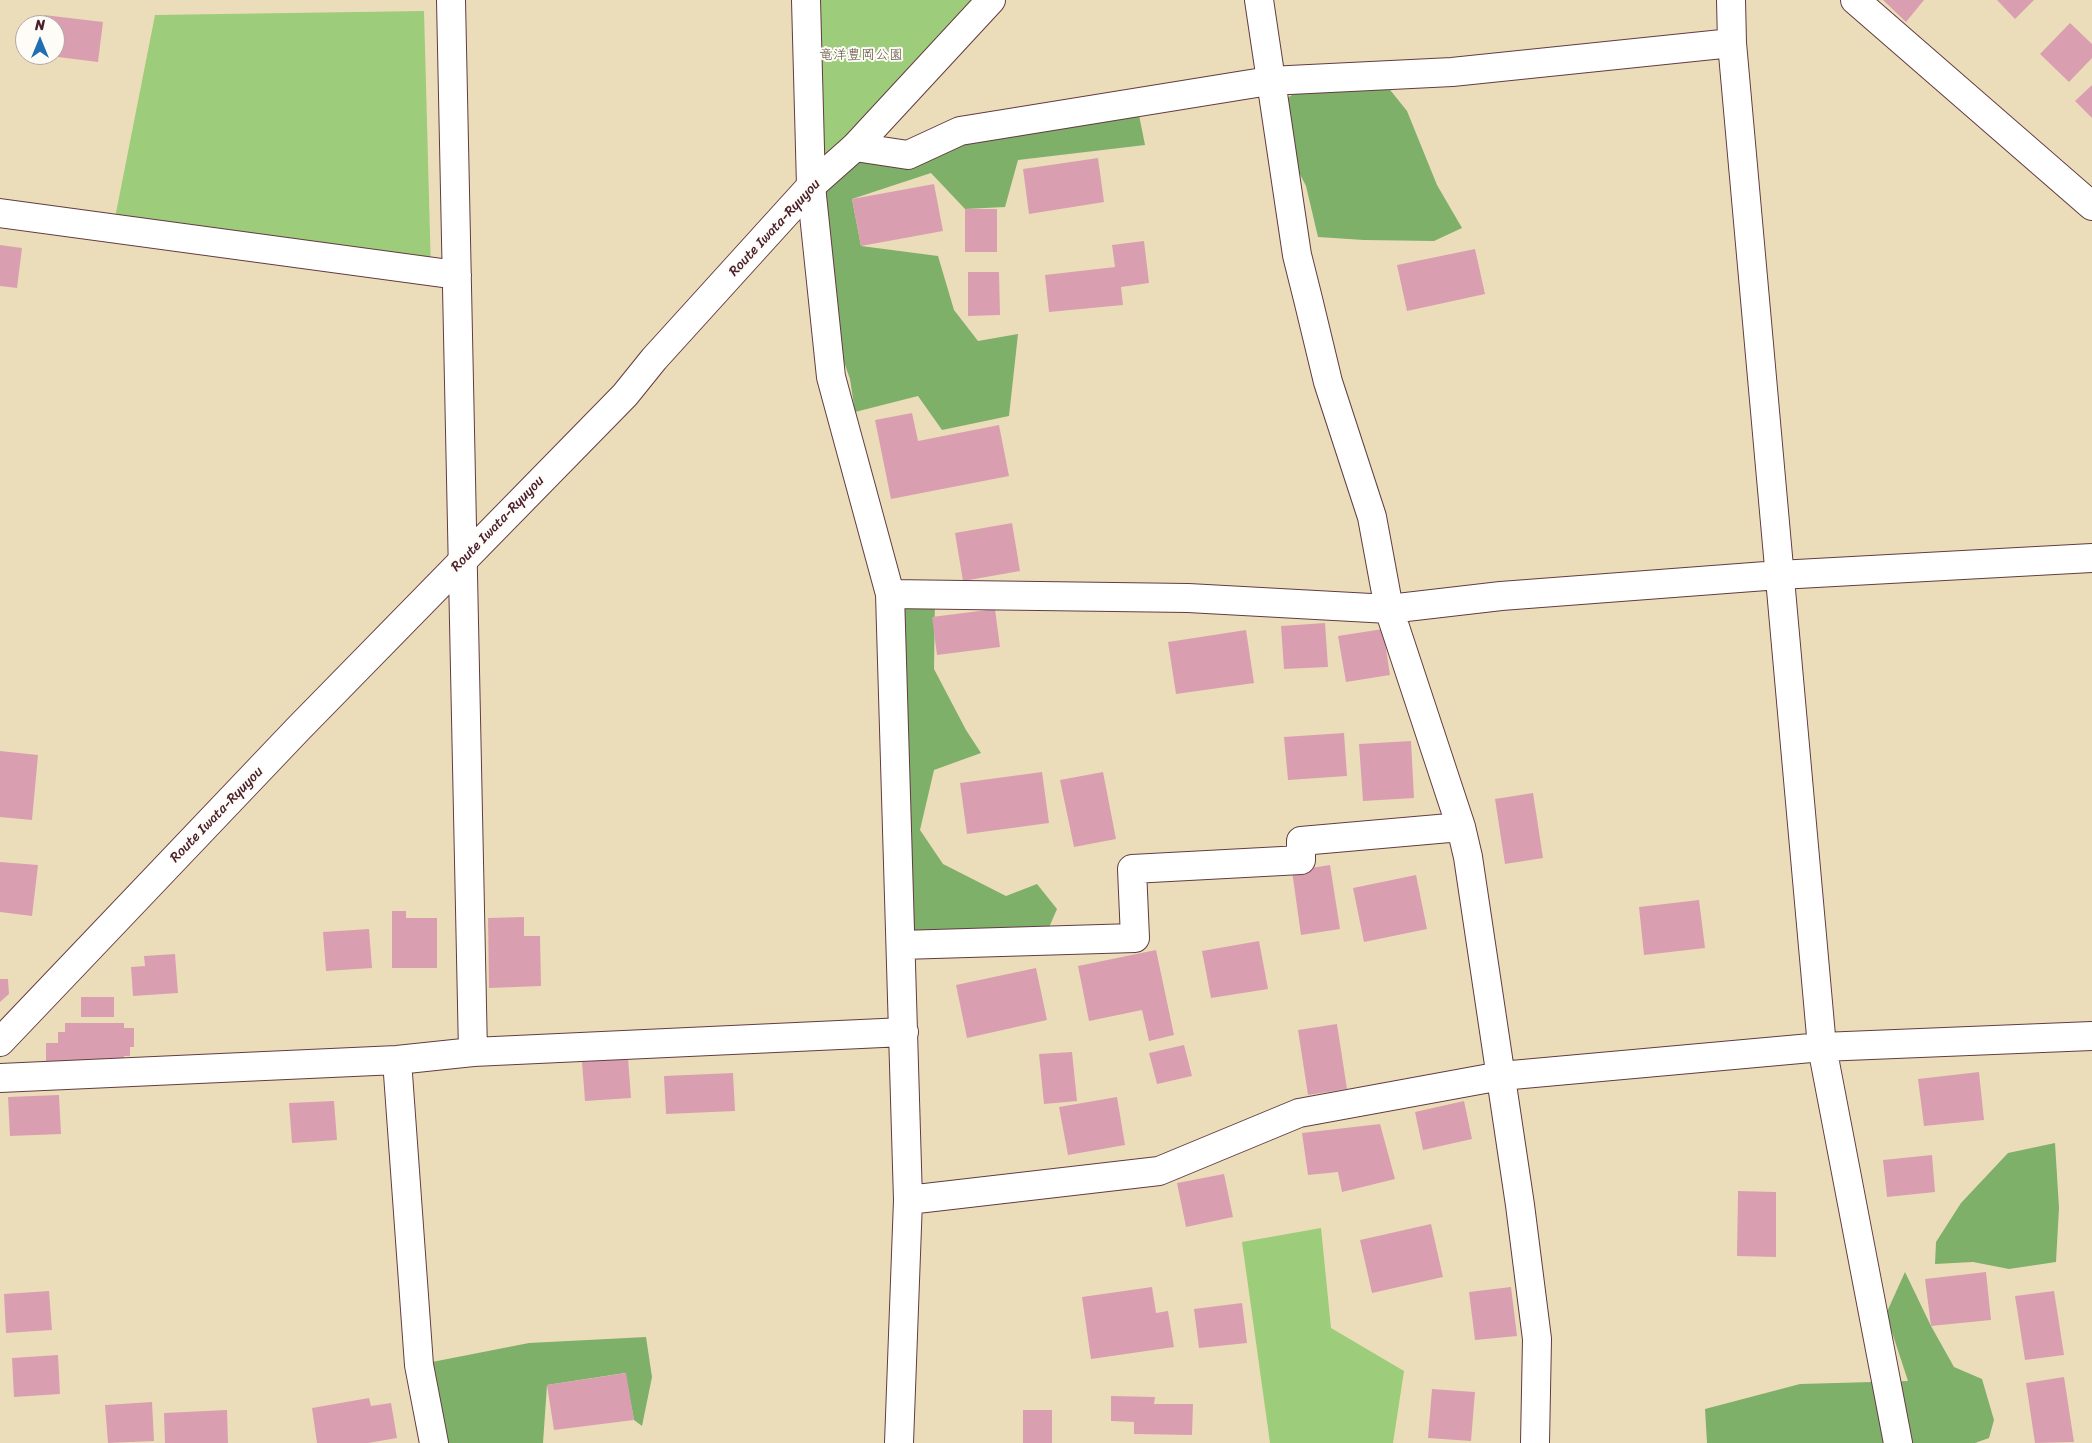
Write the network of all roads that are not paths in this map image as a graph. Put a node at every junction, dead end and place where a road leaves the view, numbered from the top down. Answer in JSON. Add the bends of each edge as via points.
{"nodes":[{"id":1,"x":451,"y":0,"type":"edge"},
{"id":2,"x":806,"y":0,"type":"edge"},
{"id":3,"x":990,"y":0,"type":"edge"},
{"id":4,"x":1259,"y":0,"type":"edge"},
{"id":5,"x":1730,"y":0,"type":"edge"},
{"id":6,"x":1855,"y":0,"type":"edge"},
{"id":7,"x":1732,"y":43,"type":"junction"},
{"id":8,"x":1269,"y":81,"type":"junction"},
{"id":9,"x":855,"y":147,"type":"junction"},
{"id":10,"x":812,"y":186,"type":"junction"},
{"id":11,"x":2092,"y":206,"type":"edge"},
{"id":12,"x":0,"y":213,"type":"edge"},
{"id":13,"x":457,"y":275,"type":"junction"},
{"id":14,"x":2092,"y":558,"type":"edge"},
{"id":15,"x":463,"y":560,"type":"junction"},
{"id":16,"x":1779,"y":575,"type":"junction"},
{"id":17,"x":890,"y":594,"type":"junction"},
{"id":18,"x":1389,"y":610,"type":"junction"},
{"id":19,"x":1461,"y":827,"type":"junction"},
{"id":20,"x":901,"y":946,"type":"junction"},
{"id":21,"x":904,"y":1032,"type":"junction"},
{"id":22,"x":2092,"y":1036,"type":"edge"},
{"id":23,"x":0,"y":1042,"type":"edge"},
{"id":24,"x":1822,"y":1048,"type":"junction"},
{"id":25,"x":473,"y":1052,"type":"junction"},
{"id":26,"x":397,"y":1060,"type":"junction"},
{"id":27,"x":1501,"y":1076,"type":"junction"},
{"id":28,"x":0,"y":1078,"type":"edge"},
{"id":29,"x":908,"y":1200,"type":"junction"},
{"id":30,"x":434,"y":1443,"type":"edge"},
{"id":31,"x":899,"y":1443,"type":"edge"},
{"id":32,"x":1535,"y":1443,"type":"edge"},
{"id":33,"x":1898,"y":1443,"type":"edge"}],
"edges":[{"from":1,"to":13,"type":"street"},
{"from":2,"to":10,"type":"street"},
{"from":3,"to":9,"type":"street","name":"Route Iwata-Ryuyou"},
{"from":4,"to":8,"type":"street"},
{"from":5,"to":7,"type":"street"},
{"from":6,"to":11,"type":"street"},
{"from":7,"to":8,"type":"street","via":[[1452,72]]},
{"from":7,"to":16,"type":"street"},
{"from":8,"to":9,"type":"street","via":[[960,130],[908,155]]},
{"from":8,"to":18,"type":"street","via":[[1297,255],[1328,382],[1372,517]]},
{"from":9,"to":10,"type":"street","name":"Route Iwata-Ryuyou"},
{"from":10,"to":15,"type":"street","name":"Route Iwata-Ryuyou","via":[[625,395]]},
{"from":10,"to":17,"type":"street","via":[[831,377]]},
{"from":12,"to":13,"type":"street"},
{"from":13,"to":15,"type":"street"},
{"from":14,"to":16,"type":"street"},
{"from":15,"to":23,"type":"street","name":"Route Iwata-Ryuyou"},
{"from":15,"to":25,"type":"street"},
{"from":16,"to":18,"type":"street","via":[[1501,596]]},
{"from":16,"to":24,"type":"street"},
{"from":17,"to":18,"type":"street","via":[[1188,598]]},
{"from":17,"to":20,"type":"street"},
{"from":18,"to":19,"type":"street"},
{"from":19,"to":20,"type":"street","via":[[1301,841],[1301,860],[1132,869],[1135,938]]},
{"from":19,"to":27,"type":"street"},
{"from":20,"to":21,"type":"street"},
{"from":21,"to":25,"type":"street"},
{"from":21,"to":29,"type":"street"},
{"from":22,"to":24,"type":"street"},
{"from":24,"to":27,"type":"street"},
{"from":24,"to":33,"type":"street"},
{"from":25,"to":26,"type":"street"},
{"from":26,"to":28,"type":"street"},
{"from":26,"to":30,"type":"street","via":[[419,1365]]},
{"from":27,"to":29,"type":"street","via":[[1299,1113],[1158,1171]]},
{"from":27,"to":32,"type":"street","via":[[1538,1338]]},
{"from":29,"to":31,"type":"street"}]}
